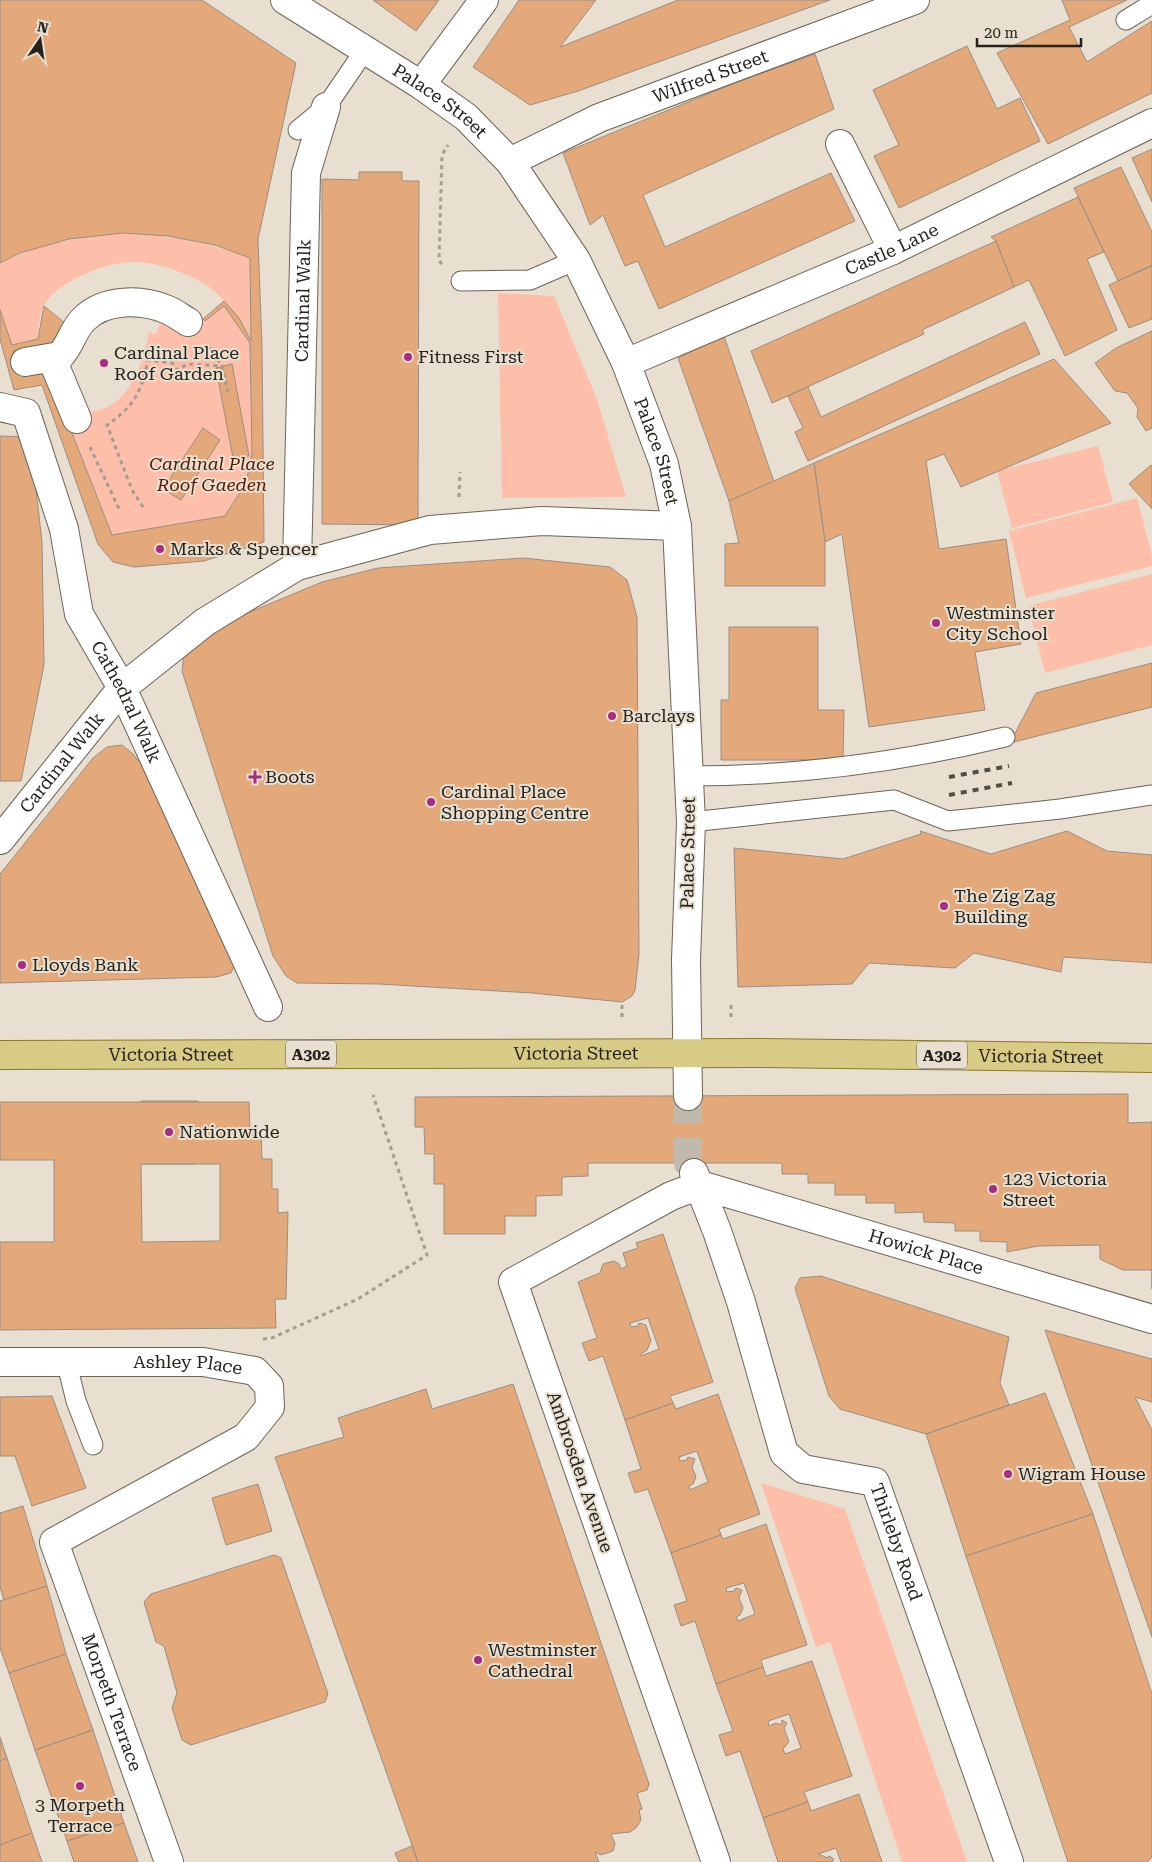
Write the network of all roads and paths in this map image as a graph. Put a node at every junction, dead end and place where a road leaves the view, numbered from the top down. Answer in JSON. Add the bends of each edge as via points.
{"nodes":[{"id":1,"x":285,"y":0,"type":"edge"},
{"id":2,"x":484,"y":0,"type":"edge"},
{"id":3,"x":914,"y":0,"type":"edge"},
{"id":4,"x":1152,"y":4,"type":"edge"},
{"id":5,"x":1126,"y":20,"type":"dead end"},
{"id":6,"x":365,"y":50,"type":"junction"},
{"id":7,"x":421,"y":85,"type":"junction"},
{"id":8,"x":326,"y":107,"type":"junction"},
{"id":9,"x":466,"y":117,"type":"junction"},
{"id":10,"x":1152,"y":123,"type":"edge"},
{"id":11,"x":298,"y":130,"type":"dead end"},
{"id":12,"x":840,"y":144,"type":"dead end"},
{"id":13,"x":510,"y":162,"type":"junction"},
{"id":14,"x":893,"y":250,"type":"junction"},
{"id":15,"x":576,"y":260,"type":"junction"},
{"id":16,"x":461,"y":281,"type":"joint"},
{"id":17,"x":188,"y":322,"type":"dead end"},
{"id":18,"x":52,"y":359,"type":"junction"},
{"id":19,"x":25,"y":362,"type":"dead end"},
{"id":20,"x":626,"y":363,"type":"junction"},
{"id":21,"x":228,"y":392,"type":"dead end"},
{"id":22,"x":0,"y":407,"type":"edge"},
{"id":23,"x":77,"y":420,"type":"joint"},
{"id":24,"x":143,"y":507,"type":"dead end"},
{"id":25,"x":119,"y":509,"type":"dead end"},
{"id":26,"x":677,"y":526,"type":"junction"},
{"id":27,"x":297,"y":566,"type":"junction"},
{"id":28,"x":122,"y":688,"type":"junction"},
{"id":29,"x":1005,"y":737,"type":"dead end"},
{"id":30,"x":688,"y":776,"type":"junction"},
{"id":31,"x":1152,"y":794,"type":"edge"},
{"id":32,"x":691,"y":822,"type":"junction"},
{"id":33,"x":0,"y":840,"type":"edge"},
{"id":34,"x":622,"y":1005,"type":"dead end"},
{"id":35,"x":731,"y":1005,"type":"dead end"},
{"id":36,"x":268,"y":1007,"type":"dead end"},
{"id":37,"x":731,"y":1017,"type":"dead end"},
{"id":38,"x":622,"y":1021,"type":"dead end"},
{"id":39,"x":686,"y":1053,"type":"junction"},
{"id":40,"x":0,"y":1055,"type":"edge"},
{"id":41,"x":1152,"y":1058,"type":"edge"},
{"id":42,"x":373,"y":1095,"type":"dead end"},
{"id":43,"x":688,"y":1096,"type":"tunnel mouth"},
{"id":44,"x":696,"y":1177,"type":"junction"},
{"id":45,"x":1152,"y":1319,"type":"edge"},
{"id":46,"x":255,"y":1339,"type":"dead end"},
{"id":47,"x":66,"y":1360,"type":"junction"},
{"id":48,"x":0,"y":1362,"type":"edge"},
{"id":49,"x":93,"y":1445,"type":"dead end"},
{"id":50,"x":54,"y":1542,"type":"joint"},
{"id":51,"x":169,"y":1862,"type":"edge"},
{"id":52,"x":716,"y":1862,"type":"edge"},
{"id":53,"x":1009,"y":1862,"type":"edge"}],
"edges":[{"from":1,"to":6,"type":"street","name":"Palace Street"},
{"from":2,"to":7,"type":"street"},
{"from":3,"to":13,"type":"street","name":"Wilfred Street","via":[[599,118]]},
{"from":4,"to":5,"type":"lane"},
{"from":6,"to":7,"type":"street","name":"Palace Street"},
{"from":6,"to":8,"type":"lane","name":"Cardinal Walk"},
{"from":7,"to":9,"type":"street","name":"Palace Street"},
{"from":8,"to":11,"type":"lane"},
{"from":8,"to":27,"type":"street","name":"Cardinal Walk","via":[[306,173]]},
{"from":9,"to":13,"type":"street","name":"Palace Street"},
{"from":9,"to":16,"type":"path","via":[[442,155],[439,261]]},
{"from":10,"to":14,"type":"street","name":"Castle Lane"},
{"from":12,"to":14,"type":"street"},
{"from":13,"to":15,"type":"street","name":"Palace Street"},
{"from":14,"to":20,"type":"street","name":"Castle Lane"},
{"from":15,"to":16,"type":"lane","via":[[530,280]]},
{"from":15,"to":20,"type":"street","name":"Palace Street"},
{"from":17,"to":18,"type":"street","via":[[168,310],[147,304],[107,306],[83,320],[63,353]]},
{"from":18,"to":19,"type":"street"},
{"from":18,"to":23,"type":"street"},
{"from":20,"to":26,"type":"street","name":"Palace Street","via":[[664,464]]},
{"from":21,"to":24,"type":"path","via":[[222,366],[187,364],[178,370],[172,363],[148,360],[143,384],[134,403],[107,425],[132,490]]},
{"from":22,"to":28,"type":"street","name":"Cathedral Walk","via":[[26,413],[68,519],[79,614]]},
{"from":23,"to":25,"type":"path"},
{"from":26,"to":27,"type":"street","name":"Cardinal Walk","via":[[542,521],[430,530]]},
{"from":26,"to":30,"type":"street","name":"Palace Street"},
{"from":27,"to":28,"type":"street","name":"Cardinal Walk","via":[[205,622]]},
{"from":28,"to":33,"type":"street","name":"Cardinal Walk"},
{"from":28,"to":36,"type":"street","name":"Cathedral Walk"},
{"from":29,"to":30,"type":"lane","via":[[875,762],[801,771]]},
{"from":30,"to":32,"type":"street","name":"Palace Street"},
{"from":31,"to":32,"type":"lane","via":[[1060,809],[948,821],[894,800]]},
{"from":32,"to":39,"type":"street","name":"Palace Street"},
{"from":34,"to":38,"type":"path"},
{"from":35,"to":37,"type":"path"},
{"from":39,"to":40,"type":"main road","name":"Victoria Street","number":"A302"},
{"from":39,"to":41,"type":"main road","name":"Victoria Street","number":"A302"},
{"from":39,"to":43,"type":"street"},
{"from":42,"to":46,"type":"path","via":[[427,1255],[358,1299],[272,1338]]},
{"from":44,"to":45,"type":"street","name":"Howick Place"},
{"from":44,"to":52,"type":"street","name":"Ambrosden Avenue","via":[[671,1196],[513,1282]]},
{"from":44,"to":53,"type":"street","name":"Thirleby Road","via":[[741,1302],[784,1452],[802,1469],[875,1482]]},
{"from":47,"to":48,"type":"street","name":"Ashley Place"},
{"from":47,"to":49,"type":"lane","via":[[76,1400]]},
{"from":47,"to":50,"type":"street","name":"Ashley Place","via":[[203,1362],[255,1371],[269,1386],[270,1407],[246,1437]]},
{"from":50,"to":51,"type":"street","name":"Morpeth Terrace"}]}
